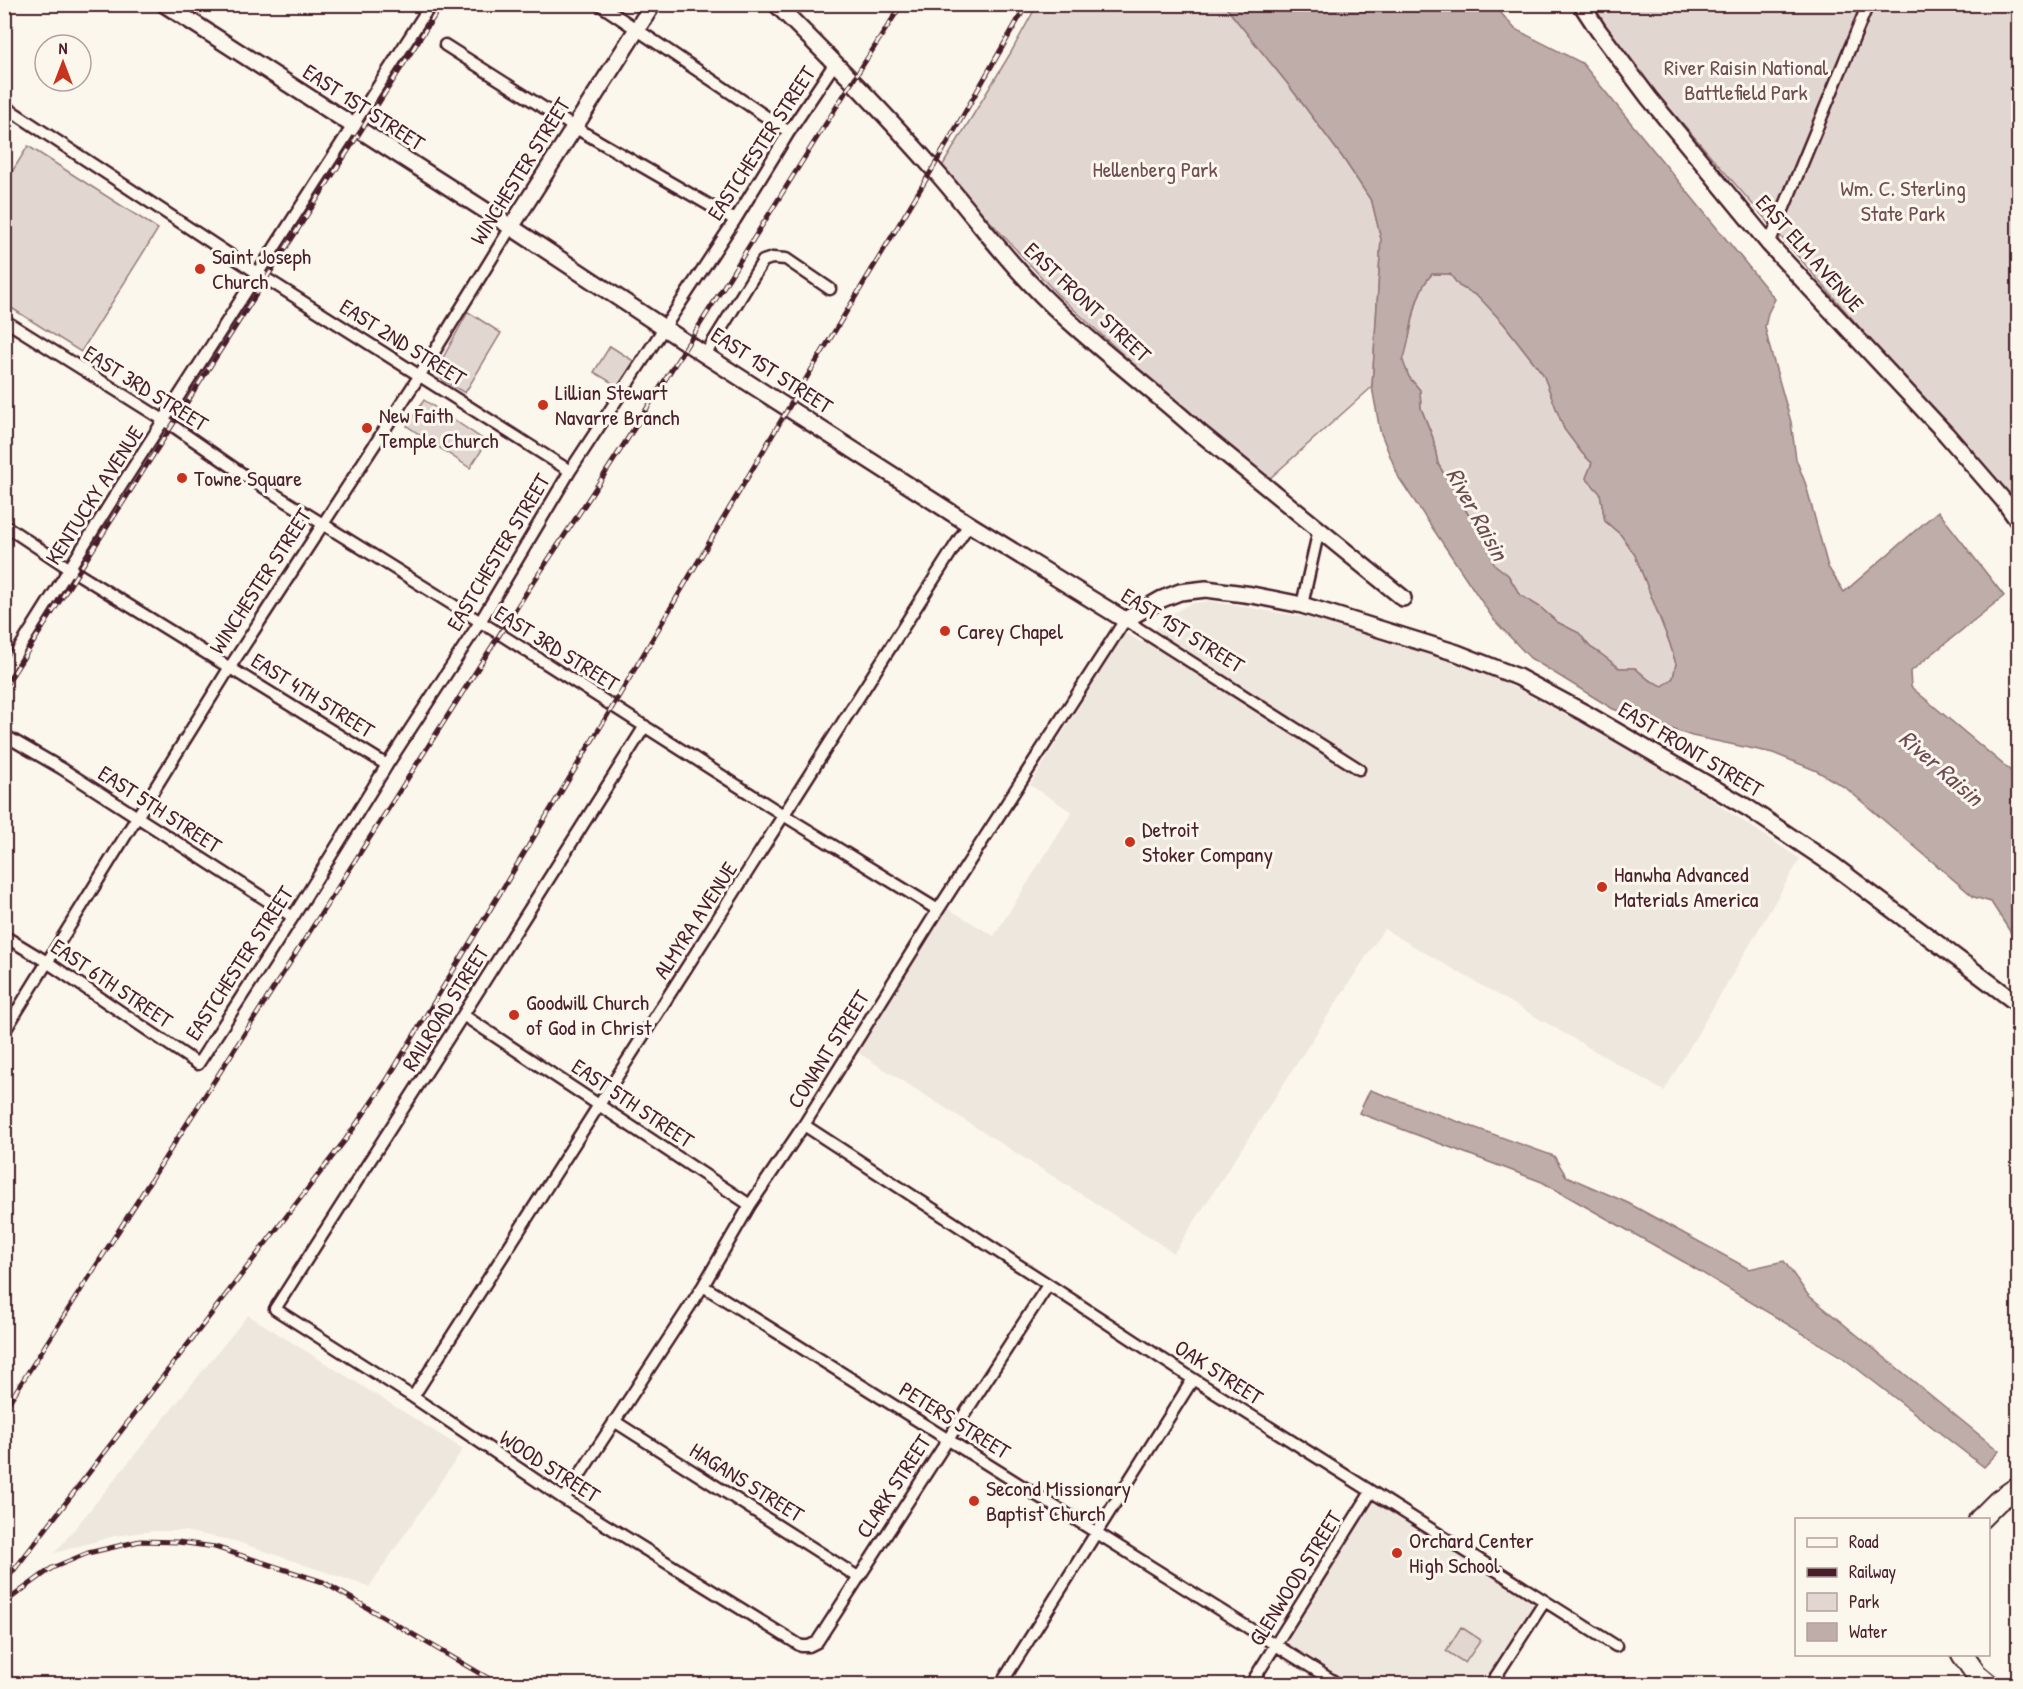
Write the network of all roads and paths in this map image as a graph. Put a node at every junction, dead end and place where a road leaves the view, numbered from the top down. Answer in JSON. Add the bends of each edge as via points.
{"nodes":[{"id":1,"x":164,"y":4,"type":"edge"},
{"id":2,"x":431,"y":4,"type":"edge"},
{"id":3,"x":599,"y":4,"type":"edge"},
{"id":4,"x":653,"y":4,"type":"edge"},
{"id":5,"x":776,"y":4,"type":"edge"},
{"id":6,"x":1581,"y":4,"type":"edge"},
{"id":7,"x":1868,"y":4,"type":"edge"},
{"id":8,"x":638,"y":29,"type":"junction"},
{"id":9,"x":445,"y":45,"type":"dead end"},
{"id":10,"x":835,"y":63,"type":"junction"},
{"id":11,"x":4,"y":106,"type":"edge"},
{"id":12,"x":351,"y":126,"type":"junction"},
{"id":13,"x":574,"y":128,"type":"junction"},
{"id":14,"x":789,"y":132,"type":"junction"},
{"id":15,"x":735,"y":220,"type":"junction"},
{"id":16,"x":511,"y":227,"type":"junction"},
{"id":17,"x":1768,"y":244,"type":"junction"},
{"id":18,"x":259,"y":274,"type":"junction"},
{"id":19,"x":830,"y":289,"type":"dead end"},
{"id":20,"x":4,"y":320,"type":"edge"},
{"id":21,"x":663,"y":328,"type":"junction"},
{"id":22,"x":705,"y":355,"type":"junction"},
{"id":23,"x":420,"y":375,"type":"junction"},
{"id":24,"x":164,"y":421,"type":"junction"},
{"id":25,"x":570,"y":471,"type":"junction"},
{"id":26,"x":2019,"y":521,"type":"edge"},
{"id":27,"x":324,"y":524,"type":"junction"},
{"id":28,"x":969,"y":524,"type":"junction"},
{"id":29,"x":4,"y":525,"type":"edge"},
{"id":30,"x":1319,"y":529,"type":"junction"},
{"id":31,"x":70,"y":569,"type":"junction"},
{"id":32,"x":1403,"y":598,"type":"dead end"},
{"id":33,"x":1302,"y":605,"type":"junction"},
{"id":34,"x":1125,"y":620,"type":"junction"},
{"id":35,"x":480,"y":622,"type":"junction"},
{"id":36,"x":230,"y":667,"type":"junction"},
{"id":37,"x":4,"y":673,"type":"edge"},
{"id":38,"x":645,"y":726,"type":"junction"},
{"id":39,"x":4,"y":735,"type":"edge"},
{"id":40,"x":387,"y":765,"type":"junction"},
{"id":41,"x":1359,"y":769,"type":"dead end"},
{"id":42,"x":784,"y":816,"type":"junction"},
{"id":43,"x":137,"y":817,"type":"junction"},
{"id":44,"x":938,"y":910,"type":"junction"},
{"id":45,"x":293,"y":917,"type":"junction"},
{"id":46,"x":4,"y":936,"type":"edge"},
{"id":47,"x":47,"y":962,"type":"junction"},
{"id":48,"x":2019,"y":1004,"type":"edge"},
{"id":49,"x":463,"y":1015,"type":"junction"},
{"id":50,"x":4,"y":1032,"type":"edge"},
{"id":51,"x":198,"y":1064,"type":"joint"},
{"id":52,"x":600,"y":1104,"type":"junction"},
{"id":53,"x":804,"y":1125,"type":"junction"},
{"id":54,"x":750,"y":1205,"type":"junction"},
{"id":55,"x":1048,"y":1285,"type":"junction"},
{"id":56,"x":703,"y":1286,"type":"junction"},
{"id":57,"x":275,"y":1309,"type":"joint"},
{"id":58,"x":1193,"y":1379,"type":"junction"},
{"id":59,"x":413,"y":1397,"type":"junction"},
{"id":60,"x":614,"y":1421,"type":"junction"},
{"id":61,"x":948,"y":1438,"type":"junction"},
{"id":62,"x":2019,"y":1487,"type":"edge"},
{"id":63,"x":1371,"y":1492,"type":"junction"},
{"id":64,"x":564,"y":1499,"type":"junction"},
{"id":65,"x":1981,"y":1518,"type":"edge"},
{"id":66,"x":1098,"y":1533,"type":"junction"},
{"id":67,"x":858,"y":1576,"type":"junction"},
{"id":68,"x":1544,"y":1602,"type":"junction"},
{"id":69,"x":1276,"y":1645,"type":"junction"},
{"id":70,"x":809,"y":1646,"type":"joint"},
{"id":71,"x":1616,"y":1646,"type":"dead end"},
{"id":72,"x":1963,"y":1656,"type":"edge"},
{"id":73,"x":1006,"y":1683,"type":"edge"},
{"id":74,"x":1251,"y":1684,"type":"edge"},
{"id":75,"x":1338,"y":1684,"type":"edge"},
{"id":76,"x":1491,"y":1684,"type":"edge"},
{"id":77,"x":1988,"y":1684,"type":"edge"}],
"edges":[{"from":1,"to":12,"type":"street","name":"EAST 1ST STREET"},
{"from":2,"to":12,"type":"street","name":"KENTUCKY AVENUE"},
{"from":3,"to":8,"type":"street"},
{"from":4,"to":8,"type":"street","name":"WINCHESTER STREET"},
{"from":5,"to":10,"type":"street","name":"EAST FRONT STREET"},
{"from":6,"to":17,"type":"street","name":"EAST ELM AVENUE","via":[[1649,98]]},
{"from":7,"to":17,"type":"street"},
{"from":8,"to":13,"type":"street","name":"WINCHESTER STREET"},
{"from":8,"to":14,"type":"street"},
{"from":9,"to":13,"type":"street"},
{"from":10,"to":14,"type":"street","name":"EASTCHESTER STREET"},
{"from":10,"to":30,"type":"street","name":"EAST FRONT STREET","via":[[937,173],[1031,285],[1128,372]]},
{"from":11,"to":18,"type":"street","name":"EAST 2ND STREET"},
{"from":12,"to":16,"type":"street","name":"EAST 1ST STREET"},
{"from":12,"to":18,"type":"street","name":"KENTUCKY AVENUE"},
{"from":13,"to":15,"type":"street"},
{"from":13,"to":16,"type":"street","name":"WINCHESTER STREET"},
{"from":14,"to":15,"type":"street","name":"EASTCHESTER STREET"},
{"from":15,"to":21,"type":"street","name":"EASTCHESTER STREET"},
{"from":16,"to":21,"type":"street","name":"EAST 1ST STREET"},
{"from":16,"to":23,"type":"street","name":"WINCHESTER STREET"},
{"from":17,"to":26,"type":"street","name":"EAST ELM AVENUE","via":[[1946,434]]},
{"from":18,"to":23,"type":"street","name":"EAST 2ND STREET"},
{"from":18,"to":24,"type":"street","name":"KENTUCKY AVENUE"},
{"from":19,"to":22,"type":"street","via":[[786,259],[763,261]]},
{"from":20,"to":24,"type":"street","name":"EAST 3RD STREET"},
{"from":21,"to":22,"type":"street","name":"EAST 1ST STREET"},
{"from":21,"to":25,"type":"street","name":"EASTCHESTER STREET"},
{"from":22,"to":28,"type":"street","name":"EAST 1ST STREET"},
{"from":23,"to":25,"type":"street","name":"EAST 2ND STREET"},
{"from":23,"to":27,"type":"street","name":"WINCHESTER STREET"},
{"from":24,"to":27,"type":"street","name":"EAST 3RD STREET"},
{"from":24,"to":31,"type":"street","name":"KENTUCKY AVENUE"},
{"from":25,"to":35,"type":"street","name":"EASTCHESTER STREET"},
{"from":27,"to":35,"type":"street","name":"EAST 3RD STREET"},
{"from":27,"to":36,"type":"street","name":"WINCHESTER STREET"},
{"from":28,"to":34,"type":"street","name":"EAST 1ST STREET"},
{"from":28,"to":42,"type":"street","name":"ALMYRA AVENUE"},
{"from":29,"to":31,"type":"street","name":"EAST 4TH STREET"},
{"from":30,"to":32,"type":"street","name":"EAST FRONT STREET"},
{"from":30,"to":33,"type":"street"},
{"from":31,"to":36,"type":"street","name":"EAST 4TH STREET"},
{"from":31,"to":37,"type":"street","name":"KENTUCKY AVENUE"},
{"from":33,"to":34,"type":"street","name":"EAST FRONT STREET","via":[[1206,589],[1180,592]]},
{"from":33,"to":48,"type":"street","name":"EAST FRONT STREET","via":[[1457,653],[1518,677],[1585,713],[1748,808],[1850,878]]},
{"from":34,"to":41,"type":"street","name":"EAST 1ST STREET"},
{"from":34,"to":44,"type":"street","name":"CONANT STREET"},
{"from":35,"to":38,"type":"street","name":"EAST 3RD STREET"},
{"from":35,"to":40,"type":"street","name":"EASTCHESTER STREET"},
{"from":36,"to":40,"type":"street","name":"EAST 4TH STREET"},
{"from":36,"to":43,"type":"street","name":"WINCHESTER STREET"},
{"from":38,"to":42,"type":"street","name":"EAST 3RD STREET"},
{"from":38,"to":49,"type":"street","name":"RAILROAD STREET"},
{"from":39,"to":43,"type":"street","name":"EAST 5TH STREET"},
{"from":40,"to":45,"type":"street","name":"EASTCHESTER STREET"},
{"from":42,"to":44,"type":"street","name":"EAST 3RD STREET"},
{"from":42,"to":52,"type":"street","name":"ALMYRA AVENUE"},
{"from":43,"to":45,"type":"street","name":"EAST 5TH STREET"},
{"from":43,"to":47,"type":"street","name":"WINCHESTER STREET"},
{"from":44,"to":53,"type":"street","name":"CONANT STREET"},
{"from":45,"to":51,"type":"street","name":"EASTCHESTER STREET"},
{"from":46,"to":47,"type":"street","name":"EAST 6TH STREET"},
{"from":47,"to":50,"type":"street","name":"WINCHESTER STREET"},
{"from":47,"to":51,"type":"street","name":"EAST 6TH STREET"},
{"from":49,"to":52,"type":"street","name":"EAST 5TH STREET"},
{"from":49,"to":57,"type":"street","name":"RAILROAD STREET"},
{"from":52,"to":54,"type":"street","name":"EAST 5TH STREET"},
{"from":52,"to":59,"type":"street","name":"ALMYRA AVENUE"},
{"from":53,"to":54,"type":"street","name":"CONANT STREET"},
{"from":53,"to":55,"type":"street","name":"OAK STREET"},
{"from":54,"to":56,"type":"street","name":"CONANT STREET"},
{"from":55,"to":58,"type":"street","name":"OAK STREET"},
{"from":55,"to":61,"type":"street","name":"CLARK STREET"},
{"from":56,"to":60,"type":"street","name":"CONANT STREET"},
{"from":56,"to":61,"type":"street","name":"PETERS STREET"},
{"from":57,"to":59,"type":"street","name":"WOOD STREET"},
{"from":58,"to":63,"type":"street","name":"OAK STREET"},
{"from":58,"to":66,"type":"street"},
{"from":59,"to":64,"type":"street","name":"WOOD STREET"},
{"from":60,"to":64,"type":"street","name":"CONANT STREET"},
{"from":60,"to":67,"type":"street","name":"HAGANS STREET"},
{"from":61,"to":66,"type":"street","name":"PETERS STREET"},
{"from":61,"to":67,"type":"street","name":"CLARK STREET"},
{"from":62,"to":65,"type":"highway"},
{"from":63,"to":68,"type":"street","name":"OAK STREET"},
{"from":63,"to":69,"type":"street","name":"GLENWOOD STREET"},
{"from":64,"to":70,"type":"street","name":"WOOD STREET","via":[[801,1646]]},
{"from":66,"to":69,"type":"street","name":"PETERS STREET"},
{"from":66,"to":73,"type":"street"},
{"from":67,"to":70,"type":"street","name":"CLARK STREET","via":[[817,1642]]},
{"from":68,"to":71,"type":"street","name":"OAK STREET"},
{"from":68,"to":76,"type":"street"},
{"from":69,"to":74,"type":"street","name":"GLENWOOD STREET"},
{"from":69,"to":75,"type":"street","name":"PETERS STREET"},
{"from":72,"to":77,"type":"highway"}]}
